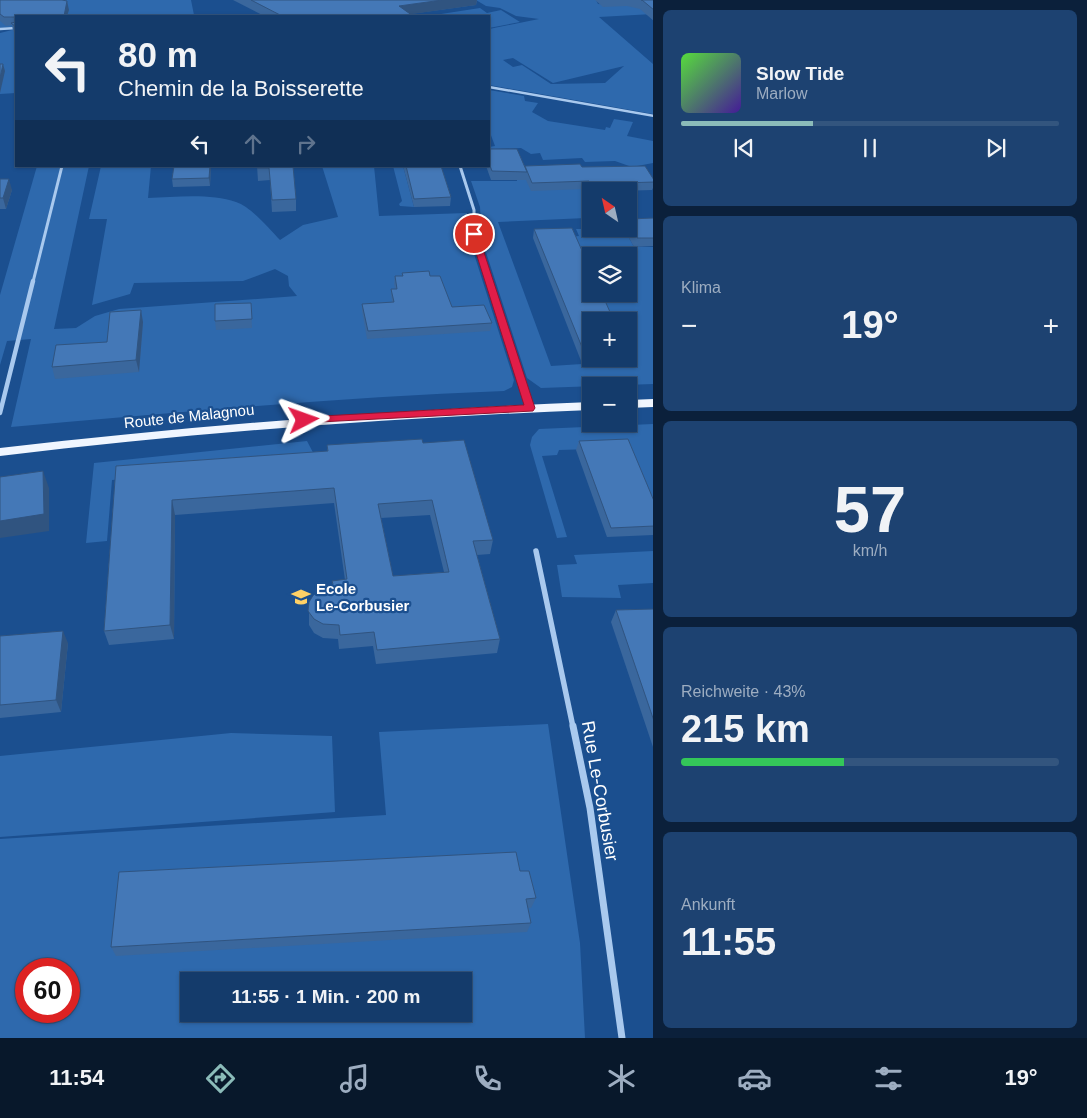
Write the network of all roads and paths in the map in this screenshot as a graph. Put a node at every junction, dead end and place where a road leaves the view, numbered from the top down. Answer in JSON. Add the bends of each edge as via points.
{"nodes":[{"id":1,"x":15,"y":28,"type":"edge"},
{"id":2,"x":0,"y":29,"type":"edge"},
{"id":3,"x":490,"y":87,"type":"edge"},
{"id":4,"x":653,"y":116,"type":"edge"},
{"id":5,"x":62,"y":167,"type":"edge"},
{"id":6,"x":460,"y":167,"type":"edge"},
{"id":7,"x":653,"y":403,"type":"edge"},
{"id":8,"x":637,"y":404,"type":"edge"},
{"id":9,"x":582,"y":406,"type":"edge"},
{"id":10,"x":530,"y":408,"type":"junction"},
{"id":11,"x":0,"y":412,"type":"edge"},
{"id":12,"x":0,"y":452,"type":"edge"},
{"id":13,"x":536,"y":551,"type":"dead end"},
{"id":14,"x":622,"y":1038,"type":"edge"}],
"edges":[{"from":1,"to":2,"type":"street"},
{"from":3,"to":4,"type":"street"},
{"from":5,"to":11,"type":"street"},
{"from":6,"to":10,"type":"street","via":[[474,210],[474,234]]},
{"from":7,"to":8,"type":"main road"},
{"from":9,"to":10,"type":"main road","name":"Route de Malagnou"},
{"from":10,"to":12,"type":"main road","name":"Route de Malagnou","via":[[250,424]]},
{"from":13,"to":14,"type":"street","name":"Rue Le-Corbusier","via":[[590,808]]}]}
